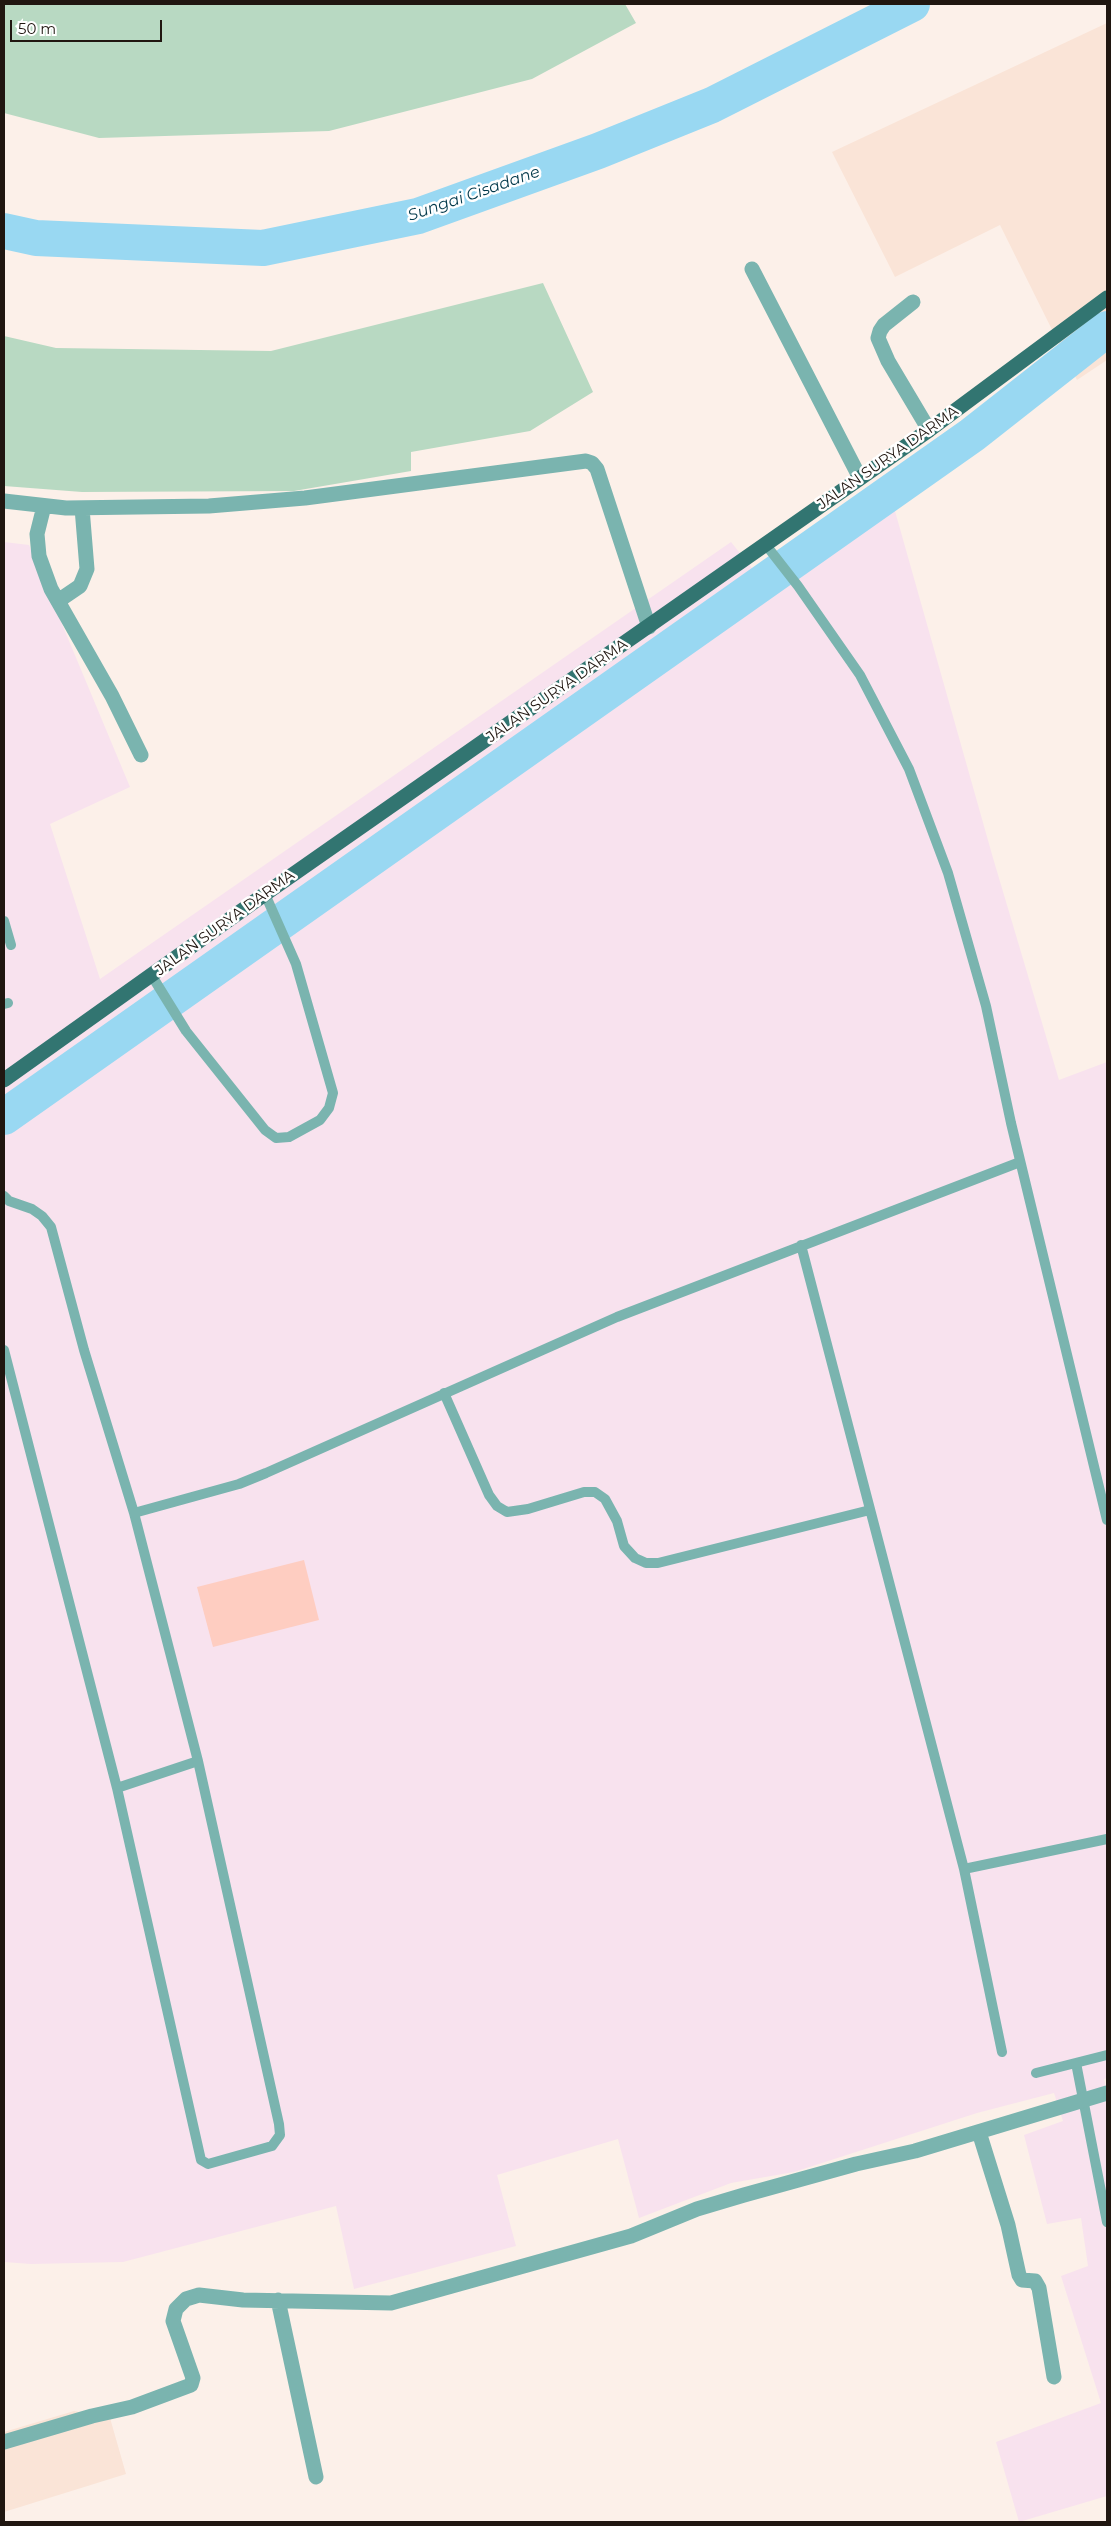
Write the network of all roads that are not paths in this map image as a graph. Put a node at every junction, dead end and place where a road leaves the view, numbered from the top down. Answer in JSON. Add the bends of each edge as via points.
{"nodes":[{"id":1,"x":752,"y":269,"type":"dead end"},
{"id":2,"x":1107,"y":298,"type":"edge"},
{"id":3,"x":913,"y":302,"type":"dead end"},
{"id":4,"x":929,"y":430,"type":"junction"},
{"id":5,"x":860,"y":478,"type":"junction"},
{"id":6,"x":4,"y":501,"type":"edge"},
{"id":7,"x":44,"y":506,"type":"junction"},
{"id":8,"x":82,"y":508,"type":"junction"},
{"id":9,"x":769,"y":549,"type":"junction"},
{"id":10,"x":58,"y":601,"type":"junction"},
{"id":11,"x":649,"y":627,"type":"junction"},
{"id":12,"x":141,"y":756,"type":"dead end"},
{"id":13,"x":266,"y":900,"type":"junction"},
{"id":14,"x":4,"y":921,"type":"edge"},
{"id":15,"x":11,"y":945,"type":"dead end"},
{"id":16,"x":155,"y":981,"type":"junction"},
{"id":17,"x":4,"y":1080,"type":"edge"},
{"id":18,"x":1020,"y":1162,"type":"junction"},
{"id":19,"x":4,"y":1196,"type":"edge"},
{"id":20,"x":801,"y":1245,"type":"junction"},
{"id":21,"x":4,"y":1350,"type":"edge"},
{"id":22,"x":444,"y":1394,"type":"junction"},
{"id":23,"x":1103,"y":1489,"type":"edge"},
{"id":24,"x":870,"y":1510,"type":"junction"},
{"id":25,"x":134,"y":1512,"type":"junction"},
{"id":26,"x":1107,"y":1520,"type":"edge"},
{"id":27,"x":198,"y":1762,"type":"junction"},
{"id":28,"x":117,"y":1788,"type":"junction"},
{"id":29,"x":1107,"y":1839,"type":"edge"},
{"id":30,"x":964,"y":1869,"type":"junction"},
{"id":31,"x":1002,"y":2052,"type":"dead end"},
{"id":32,"x":1107,"y":2055,"type":"edge"},
{"id":33,"x":1076,"y":2063,"type":"junction"},
{"id":34,"x":1036,"y":2073,"type":"dead end"},
{"id":35,"x":1107,"y":2093,"type":"edge"},
{"id":36,"x":1083,"y":2100,"type":"junction"},
{"id":37,"x":979,"y":2132,"type":"junction"},
{"id":38,"x":1107,"y":2222,"type":"edge"},
{"id":39,"x":278,"y":2300,"type":"junction"},
{"id":40,"x":1054,"y":2377,"type":"dead end"},
{"id":41,"x":4,"y":2442,"type":"edge"},
{"id":42,"x":316,"y":2476,"type":"dead end"}],
"edges":[{"from":1,"to":5,"type":"street"},
{"from":2,"to":4,"type":"main road","name":"JALAN SURYA DARMA"},
{"from":3,"to":4,"type":"street","via":[[884,325],[878,338]]},
{"from":4,"to":5,"type":"main road","name":"JALAN SURYA DARMA"},
{"from":5,"to":9,"type":"main road","name":"JALAN SURYA DARMA"},
{"from":6,"to":7,"type":"street"},
{"from":7,"to":8,"type":"street"},
{"from":7,"to":10,"type":"street","via":[[37,534],[39,556]]},
{"from":8,"to":10,"type":"street","via":[[87,569],[80,586]]},
{"from":8,"to":11,"type":"street","via":[[208,506],[305,498],[586,461],[597,469]]},
{"from":9,"to":11,"type":"main road","name":"JALAN SURYA DARMA"},
{"from":9,"to":18,"type":"lane","via":[[860,676],[909,769],[948,873],[986,1006]]},
{"from":10,"to":12,"type":"street","via":[[112,696]]},
{"from":11,"to":13,"type":"main road","name":"JALAN SURYA DARMA"},
{"from":13,"to":16,"type":"main road","name":"JALAN SURYA DARMA"},
{"from":13,"to":16,"type":"lane","via":[[296,964],[333,1093],[329,1108],[320,1120],[289,1137],[276,1138],[265,1130],[186,1031]]},
{"from":14,"to":15,"type":"lane"},
{"from":16,"to":17,"type":"main road","name":"JALAN SURYA DARMA"},
{"from":18,"to":20,"type":"lane"},
{"from":18,"to":23,"type":"lane"},
{"from":19,"to":25,"type":"lane","via":[[32,1209],[51,1227],[84,1350]]},
{"from":20,"to":22,"type":"lane","via":[[616,1316]]},
{"from":20,"to":24,"type":"lane"},
{"from":21,"to":28,"type":"lane"},
{"from":22,"to":24,"type":"lane","via":[[489,1495],[497,1506],[507,1512],[595,1492],[609,1506],[624,1546],[635,1558],[646,1563],[658,1563]]},
{"from":22,"to":25,"type":"lane","via":[[257,1477]]},
{"from":23,"to":26,"type":"lane"},
{"from":24,"to":30,"type":"lane"},
{"from":25,"to":27,"type":"lane"},
{"from":27,"to":28,"type":"lane"},
{"from":27,"to":28,"type":"lane","via":[[279,2124],[280,2136],[272,2146],[208,2164],[201,2160]]},
{"from":29,"to":30,"type":"lane"},
{"from":30,"to":31,"type":"lane"},
{"from":32,"to":33,"type":"lane"},
{"from":33,"to":34,"type":"lane"},
{"from":33,"to":36,"type":"lane"},
{"from":35,"to":36,"type":"street"},
{"from":36,"to":37,"type":"street"},
{"from":36,"to":38,"type":"lane"},
{"from":37,"to":39,"type":"street","via":[[744,2195],[697,2209],[631,2236],[391,2303]]},
{"from":37,"to":40,"type":"street","via":[[1008,2225],[1019,2275],[1022,2280],[1035,2282],[1039,2288]]},
{"from":39,"to":41,"type":"street","via":[[199,2294],[186,2299],[176,2309],[173,2321],[193,2378],[191,2385],[126,2409]]},
{"from":39,"to":42,"type":"street"}]}
